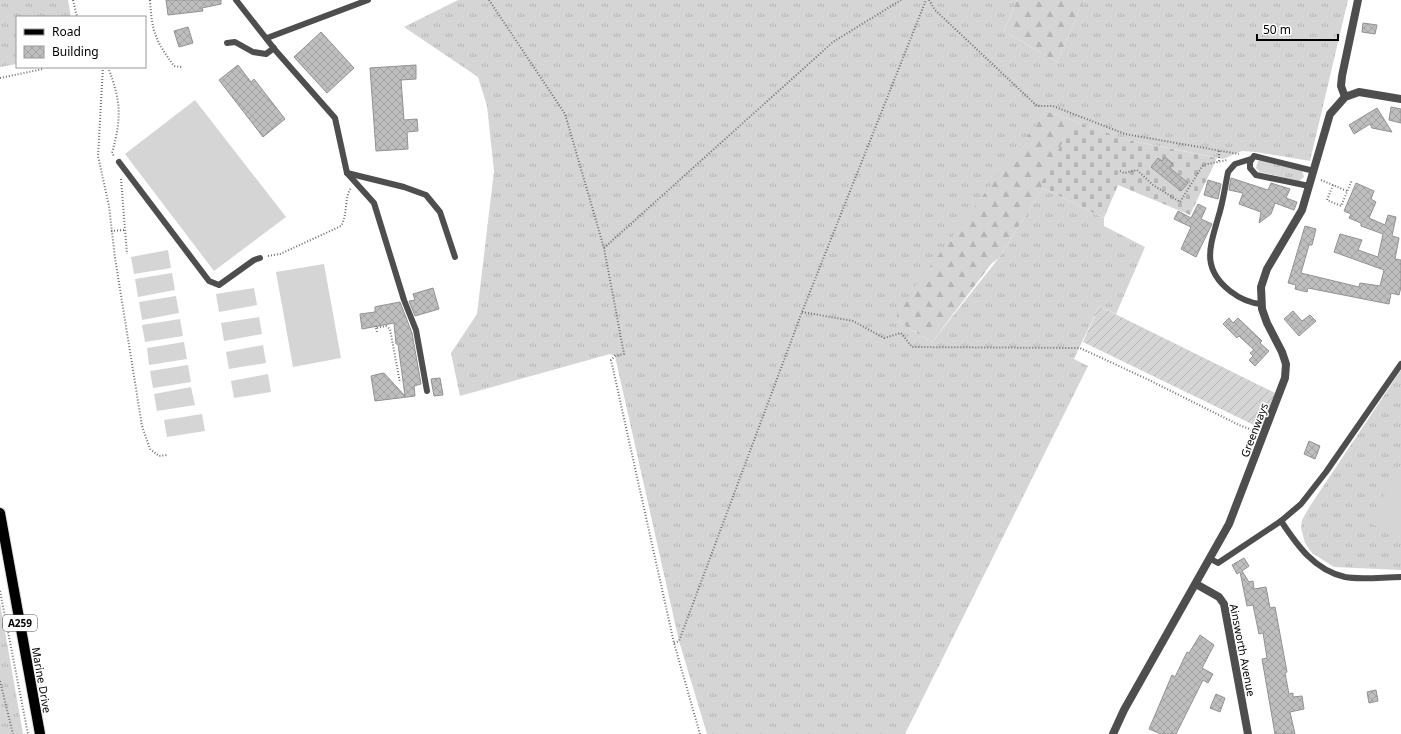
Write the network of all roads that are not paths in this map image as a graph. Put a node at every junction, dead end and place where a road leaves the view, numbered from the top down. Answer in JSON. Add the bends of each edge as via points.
{"nodes":[{"id":1,"x":236,"y":0,"type":"edge"},
{"id":2,"x":368,"y":0,"type":"edge"},
{"id":3,"x":1358,"y":0,"type":"edge"},
{"id":4,"x":267,"y":38,"type":"junction"},
{"id":5,"x":227,"y":43,"type":"dead end"},
{"id":6,"x":274,"y":48,"type":"junction"},
{"id":7,"x":1345,"y":97,"type":"junction"},
{"id":8,"x":1401,"y":99,"type":"edge"},
{"id":9,"x":1253,"y":158,"type":"junction"},
{"id":10,"x":119,"y":162,"type":"dead end"},
{"id":11,"x":1314,"y":170,"type":"junction"},
{"id":12,"x":347,"y":173,"type":"junction"},
{"id":13,"x":1309,"y":186,"type":"junction"},
{"id":14,"x":455,"y":257,"type":"dead end"},
{"id":15,"x":260,"y":258,"type":"dead end"},
{"id":16,"x":1261,"y":304,"type":"junction"},
{"id":17,"x":1401,"y":364,"type":"edge"},
{"id":18,"x":427,"y":391,"type":"dead end"},
{"id":19,"x":0,"y":513,"type":"edge"},
{"id":20,"x":1281,"y":521,"type":"junction"},
{"id":21,"x":1211,"y":559,"type":"junction"},
{"id":22,"x":1401,"y":577,"type":"edge"},
{"id":23,"x":1196,"y":584,"type":"junction"},
{"id":24,"x":40,"y":734,"type":"edge"},
{"id":25,"x":1113,"y":734,"type":"edge"},
{"id":26,"x":1248,"y":734,"type":"edge"}],
"edges":[{"from":1,"to":4,"type":"lane"},
{"from":2,"to":4,"type":"lane"},
{"from":3,"to":7,"type":"street","via":[[1342,76],[1341,86]]},
{"from":4,"to":6,"type":"lane"},
{"from":5,"to":6,"type":"lane","via":[[235,42],[253,52],[266,54]]},
{"from":6,"to":12,"type":"lane","via":[[335,118]]},
{"from":7,"to":8,"type":"street","via":[[1359,92]]},
{"from":7,"to":11,"type":"street","name":"Greenways","via":[[1334,107],[1328,120]]},
{"from":9,"to":11,"type":"lane"},
{"from":9,"to":13,"type":"lane","via":[[1250,168],[1256,175]]},
{"from":9,"to":16,"type":"lane","via":[[1236,164],[1228,172],[1210,249],[1214,271],[1223,285],[1243,300]]},
{"from":10,"to":15,"type":"lane","via":[[209,281],[219,285]]},
{"from":11,"to":13,"type":"street","name":"Greenways"},
{"from":12,"to":14,"type":"lane","via":[[404,186],[426,195],[440,212]]},
{"from":12,"to":18,"type":"lane","via":[[374,203],[416,330]]},
{"from":13,"to":16,"type":"street","name":"Greenways","via":[[1299,216],[1265,274],[1261,287]]},
{"from":16,"to":21,"type":"street","name":"Greenways","via":[[1286,364],[1285,378],[1229,524]]},
{"from":17,"to":20,"type":"lane","via":[[1326,472],[1301,504]]},
{"from":19,"to":24,"type":"main road","name":"Marine Drive","number":"A259"},
{"from":20,"to":21,"type":"lane","via":[[1218,563]]},
{"from":20,"to":22,"type":"lane","via":[[1304,553],[1332,572],[1346,577]]},
{"from":21,"to":23,"type":"street","name":"Greenways"},
{"from":23,"to":25,"type":"street","name":"Greenways"},
{"from":23,"to":26,"type":"street","name":"Ainsworth Avenue","via":[[1219,597],[1224,604]]}]}
